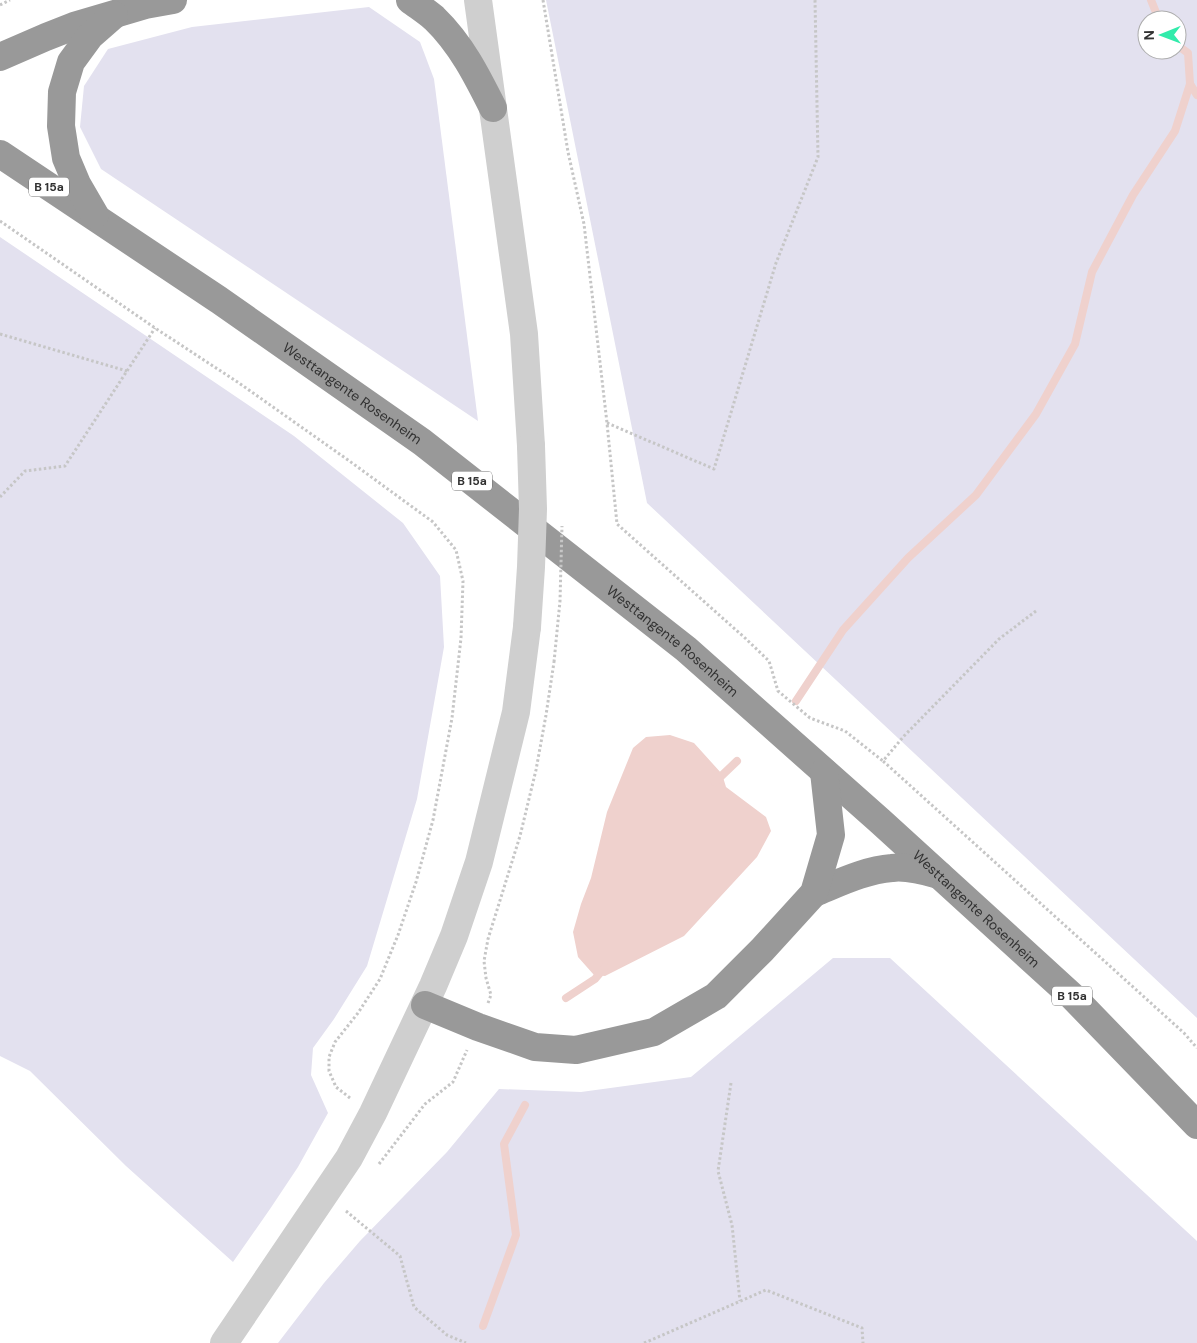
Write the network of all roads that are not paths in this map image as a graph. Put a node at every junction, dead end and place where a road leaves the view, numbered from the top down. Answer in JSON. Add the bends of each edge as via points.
{"nodes":[{"id":1,"x":173,"y":0,"type":"edge"},
{"id":2,"x":410,"y":0,"type":"edge"},
{"id":3,"x":478,"y":0,"type":"edge"},
{"id":4,"x":114,"y":15,"type":"junction"},
{"id":5,"x":0,"y":57,"type":"edge"},
{"id":6,"x":493,"y":108,"type":"junction"},
{"id":7,"x":0,"y":154,"type":"edge"},
{"id":8,"x":97,"y":219,"type":"junction"},
{"id":9,"x":824,"y":772,"type":"junction"},
{"id":10,"x":939,"y":875,"type":"junction"},
{"id":11,"x":814,"y":893,"type":"junction"},
{"id":12,"x":425,"y":1005,"type":"junction"},
{"id":13,"x":1197,"y":1125,"type":"edge"},
{"id":14,"x":224,"y":1343,"type":"edge"}],
"edges":[{"from":1,"to":4,"type":"highway"},
{"from":2,"to":6,"type":"highway","via":[[434,18],[460,46]]},
{"from":3,"to":6,"type":"street"},
{"from":4,"to":5,"type":"highway","via":[[46,36]]},
{"from":4,"to":8,"type":"highway","via":[[90,36],[71,62],[62,92],[61,126],[66,158]]},
{"from":6,"to":12,"type":"street","bridge":true,"via":[[524,334],[533,509],[531,567],[516,712],[479,862],[454,936]]},
{"from":7,"to":8,"type":"highway","number":"B 15a"},
{"from":8,"to":9,"type":"highway","name":"Westtangente Rosenheim","number":"B 15a","via":[[422,442],[686,650]]},
{"from":9,"to":10,"type":"highway","name":"Westtangente Rosenheim","number":"B 15a"},
{"from":9,"to":11,"type":"highway","via":[[831,835]]},
{"from":10,"to":11,"type":"highway","via":[[894,868],[863,874]]},
{"from":10,"to":13,"type":"highway","name":"Westtangente Rosenheim","number":"B 15a","via":[[1072,996]]},
{"from":11,"to":12,"type":"highway","via":[[716,996],[654,1032],[576,1050],[535,1047]]},
{"from":12,"to":14,"type":"street","via":[[349,1158]]}]}
